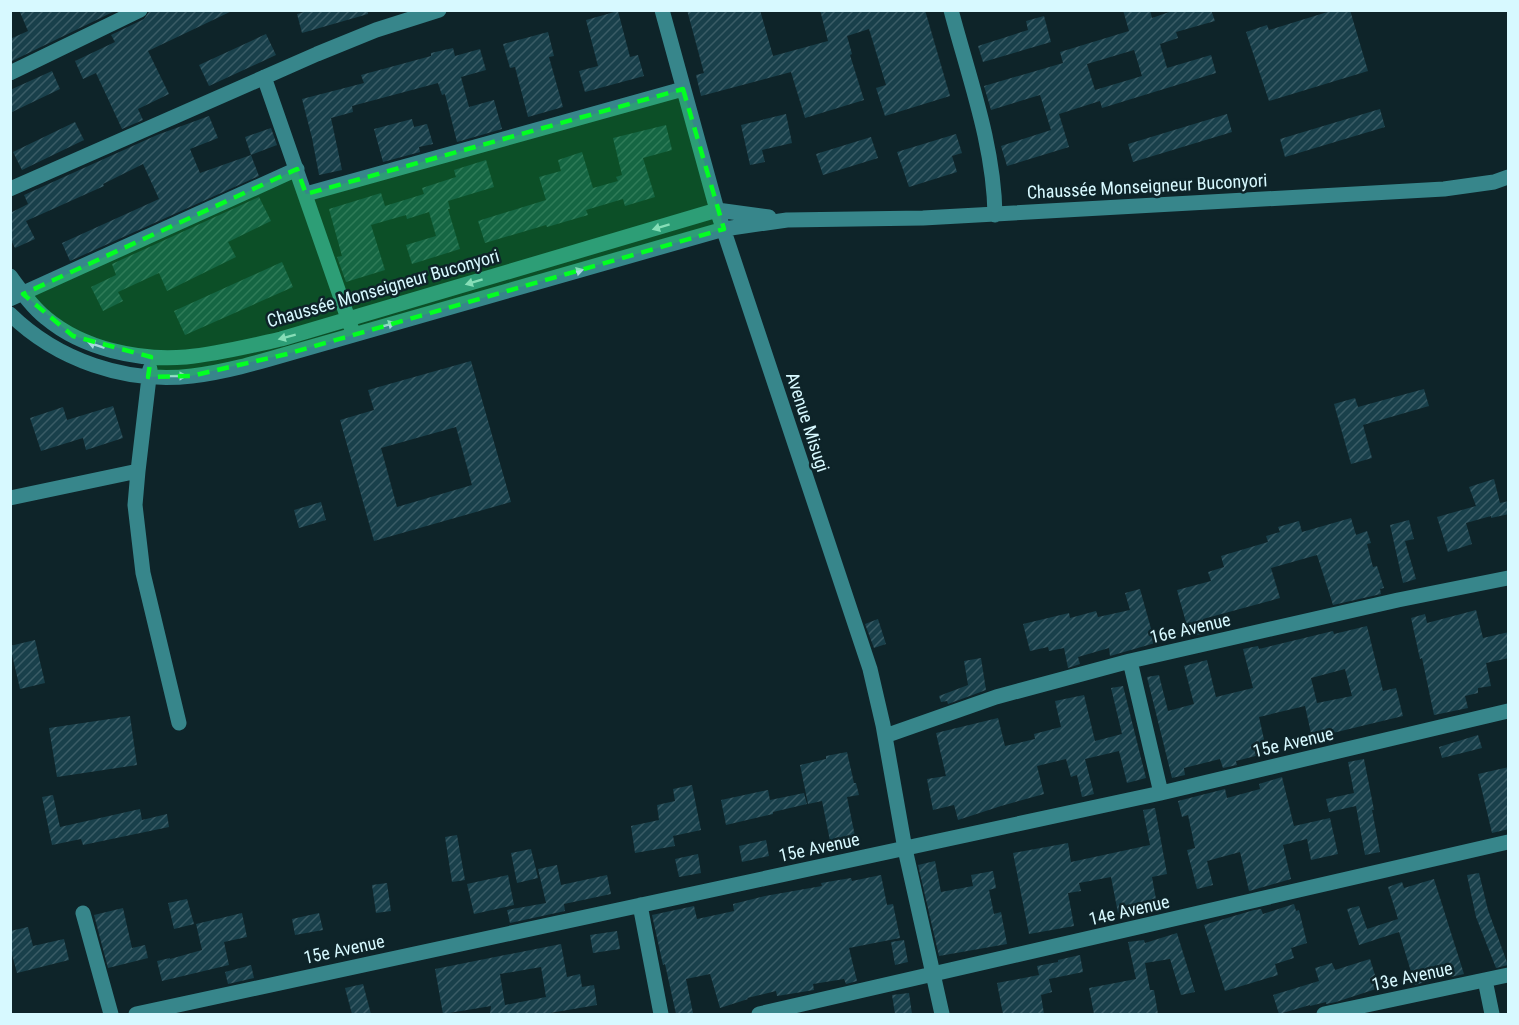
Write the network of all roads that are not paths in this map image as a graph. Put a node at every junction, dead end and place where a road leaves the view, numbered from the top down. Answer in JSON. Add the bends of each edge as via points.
{"nodes":[{"id":1,"x":140,"y":10,"type":"edge"},
{"id":2,"x":439,"y":10,"type":"edge"},
{"id":3,"x":662,"y":10,"type":"edge"},
{"id":4,"x":951,"y":10,"type":"edge"},
{"id":5,"x":10,"y":73,"type":"edge"},
{"id":6,"x":264,"y":77,"type":"junction"},
{"id":7,"x":683,"y":89,"type":"junction"},
{"id":8,"x":297,"y":169,"type":"junction"},
{"id":9,"x":1509,"y":177,"type":"edge"},
{"id":10,"x":10,"y":189,"type":"edge"},
{"id":11,"x":306,"y":194,"type":"junction"},
{"id":12,"x":717,"y":210,"type":"junction"},
{"id":13,"x":995,"y":214,"type":"junction"},
{"id":14,"x":787,"y":220,"type":"junction"},
{"id":15,"x":724,"y":229,"type":"junction"},
{"id":16,"x":10,"y":276,"type":"edge"},
{"id":17,"x":17,"y":297,"type":"edge"},
{"id":18,"x":10,"y":314,"type":"edge"},
{"id":19,"x":351,"y":327,"type":"junction"},
{"id":20,"x":152,"y":357,"type":"junction"},
{"id":21,"x":148,"y":377,"type":"junction"},
{"id":22,"x":138,"y":471,"type":"junction"},
{"id":23,"x":10,"y":498,"type":"edge"},
{"id":24,"x":1509,"y":578,"type":"edge"},
{"id":25,"x":1130,"y":661,"type":"junction"},
{"id":26,"x":1509,"y":711,"type":"edge"},
{"id":27,"x":179,"y":723,"type":"dead end"},
{"id":28,"x":884,"y":730,"type":"junction"},
{"id":29,"x":1161,"y":793,"type":"junction"},
{"id":30,"x":1509,"y":842,"type":"edge"},
{"id":31,"x":905,"y":849,"type":"junction"},
{"id":32,"x":640,"y":905,"type":"junction"},
{"id":33,"x":82,"y":913,"type":"dead end"},
{"id":34,"x":1509,"y":975,"type":"edge"},
{"id":35,"x":933,"y":976,"type":"junction"},
{"id":36,"x":1485,"y":980,"type":"junction"},
{"id":37,"x":111,"y":1014,"type":"edge"},
{"id":38,"x":136,"y":1014,"type":"edge"},
{"id":39,"x":661,"y":1014,"type":"edge"},
{"id":40,"x":759,"y":1014,"type":"edge"},
{"id":41,"x":942,"y":1014,"type":"edge"},
{"id":42,"x":1324,"y":1014,"type":"edge"},
{"id":43,"x":1492,"y":1014,"type":"edge"}],
"edges":[{"from":1,"to":5,"type":"street"},
{"from":2,"to":6,"type":"street","via":[[376,30]]},
{"from":3,"to":7,"type":"street","name":"Avenue Misugi"},
{"from":4,"to":13,"type":"street","via":[[992,168]]},
{"from":6,"to":8,"type":"street"},
{"from":6,"to":10,"type":"street"},
{"from":7,"to":11,"type":"street"},
{"from":7,"to":12,"type":"street","name":"Avenue Misugi"},
{"from":8,"to":11,"type":"street"},
{"from":8,"to":17,"type":"street"},
{"from":9,"to":13,"type":"street","name":"Chaussée Monseigneur Buconyori","via":[[1444,189]]},
{"from":11,"to":19,"type":"street"},
{"from":12,"to":14,"type":"street","name":"Chaussée Monseigneur Buconyori"},
{"from":12,"to":15,"type":"street","name":"Avenue Misugi"},
{"from":12,"to":19,"type":"street","name":"Chaussée Monseigneur Buconyori","one_way":true},
{"from":13,"to":14,"type":"street","name":"Chaussée Monseigneur Buconyori"},
{"from":14,"to":15,"type":"street","name":"Chaussée Monseigneur Buconyori"},
{"from":19,"to":15,"type":"street","name":"Chaussée Monseigneur Buconyori","one_way":true},
{"from":15,"to":28,"type":"street","name":"Avenue Misugi","via":[[870,669]]},
{"from":16,"to":17,"type":"street","name":"Chaussée Monseigneur Buconyori"},
{"from":20,"to":17,"type":"street","name":"Chaussée Monseigneur Buconyori","one_way":true,"via":[[124,353],[74,336]]},
{"from":18,"to":21,"type":"street","name":"Chaussée Monseigneur Buconyori","via":[[56,350],[87,364]]},
{"from":19,"to":20,"type":"street","name":"Chaussée Monseigneur Buconyori","one_way":true,"via":[[234,350]]},
{"from":21,"to":19,"type":"street","name":"Chaussée Monseigneur Buconyori","one_way":true,"via":[[191,376],[237,368]]},
{"from":20,"to":21,"type":"street"},
{"from":21,"to":22,"type":"street"},
{"from":22,"to":23,"type":"street"},
{"from":22,"to":27,"type":"street","via":[[135,505],[143,573]]},
{"from":24,"to":25,"type":"street","name":"16e Avenue"},
{"from":25,"to":28,"type":"street","name":"16e Avenue"},
{"from":25,"to":29,"type":"street"},
{"from":26,"to":29,"type":"street","name":"15e Avenue"},
{"from":28,"to":31,"type":"street","name":"Avenue Misugi"},
{"from":29,"to":31,"type":"street","name":"15e Avenue"},
{"from":30,"to":35,"type":"street","name":"14e Avenue"},
{"from":31,"to":32,"type":"street","name":"15e Avenue"},
{"from":31,"to":35,"type":"street","name":"Avenue Misugi"},
{"from":32,"to":38,"type":"street","name":"15e Avenue"},
{"from":32,"to":39,"type":"street"},
{"from":33,"to":37,"type":"street"},
{"from":34,"to":36,"type":"street","name":"13e Avenue"},
{"from":35,"to":40,"type":"street","name":"14e Avenue"},
{"from":35,"to":41,"type":"street","name":"Avenue Misugi"},
{"from":36,"to":42,"type":"street","name":"13e Avenue"},
{"from":36,"to":43,"type":"street"}]}
